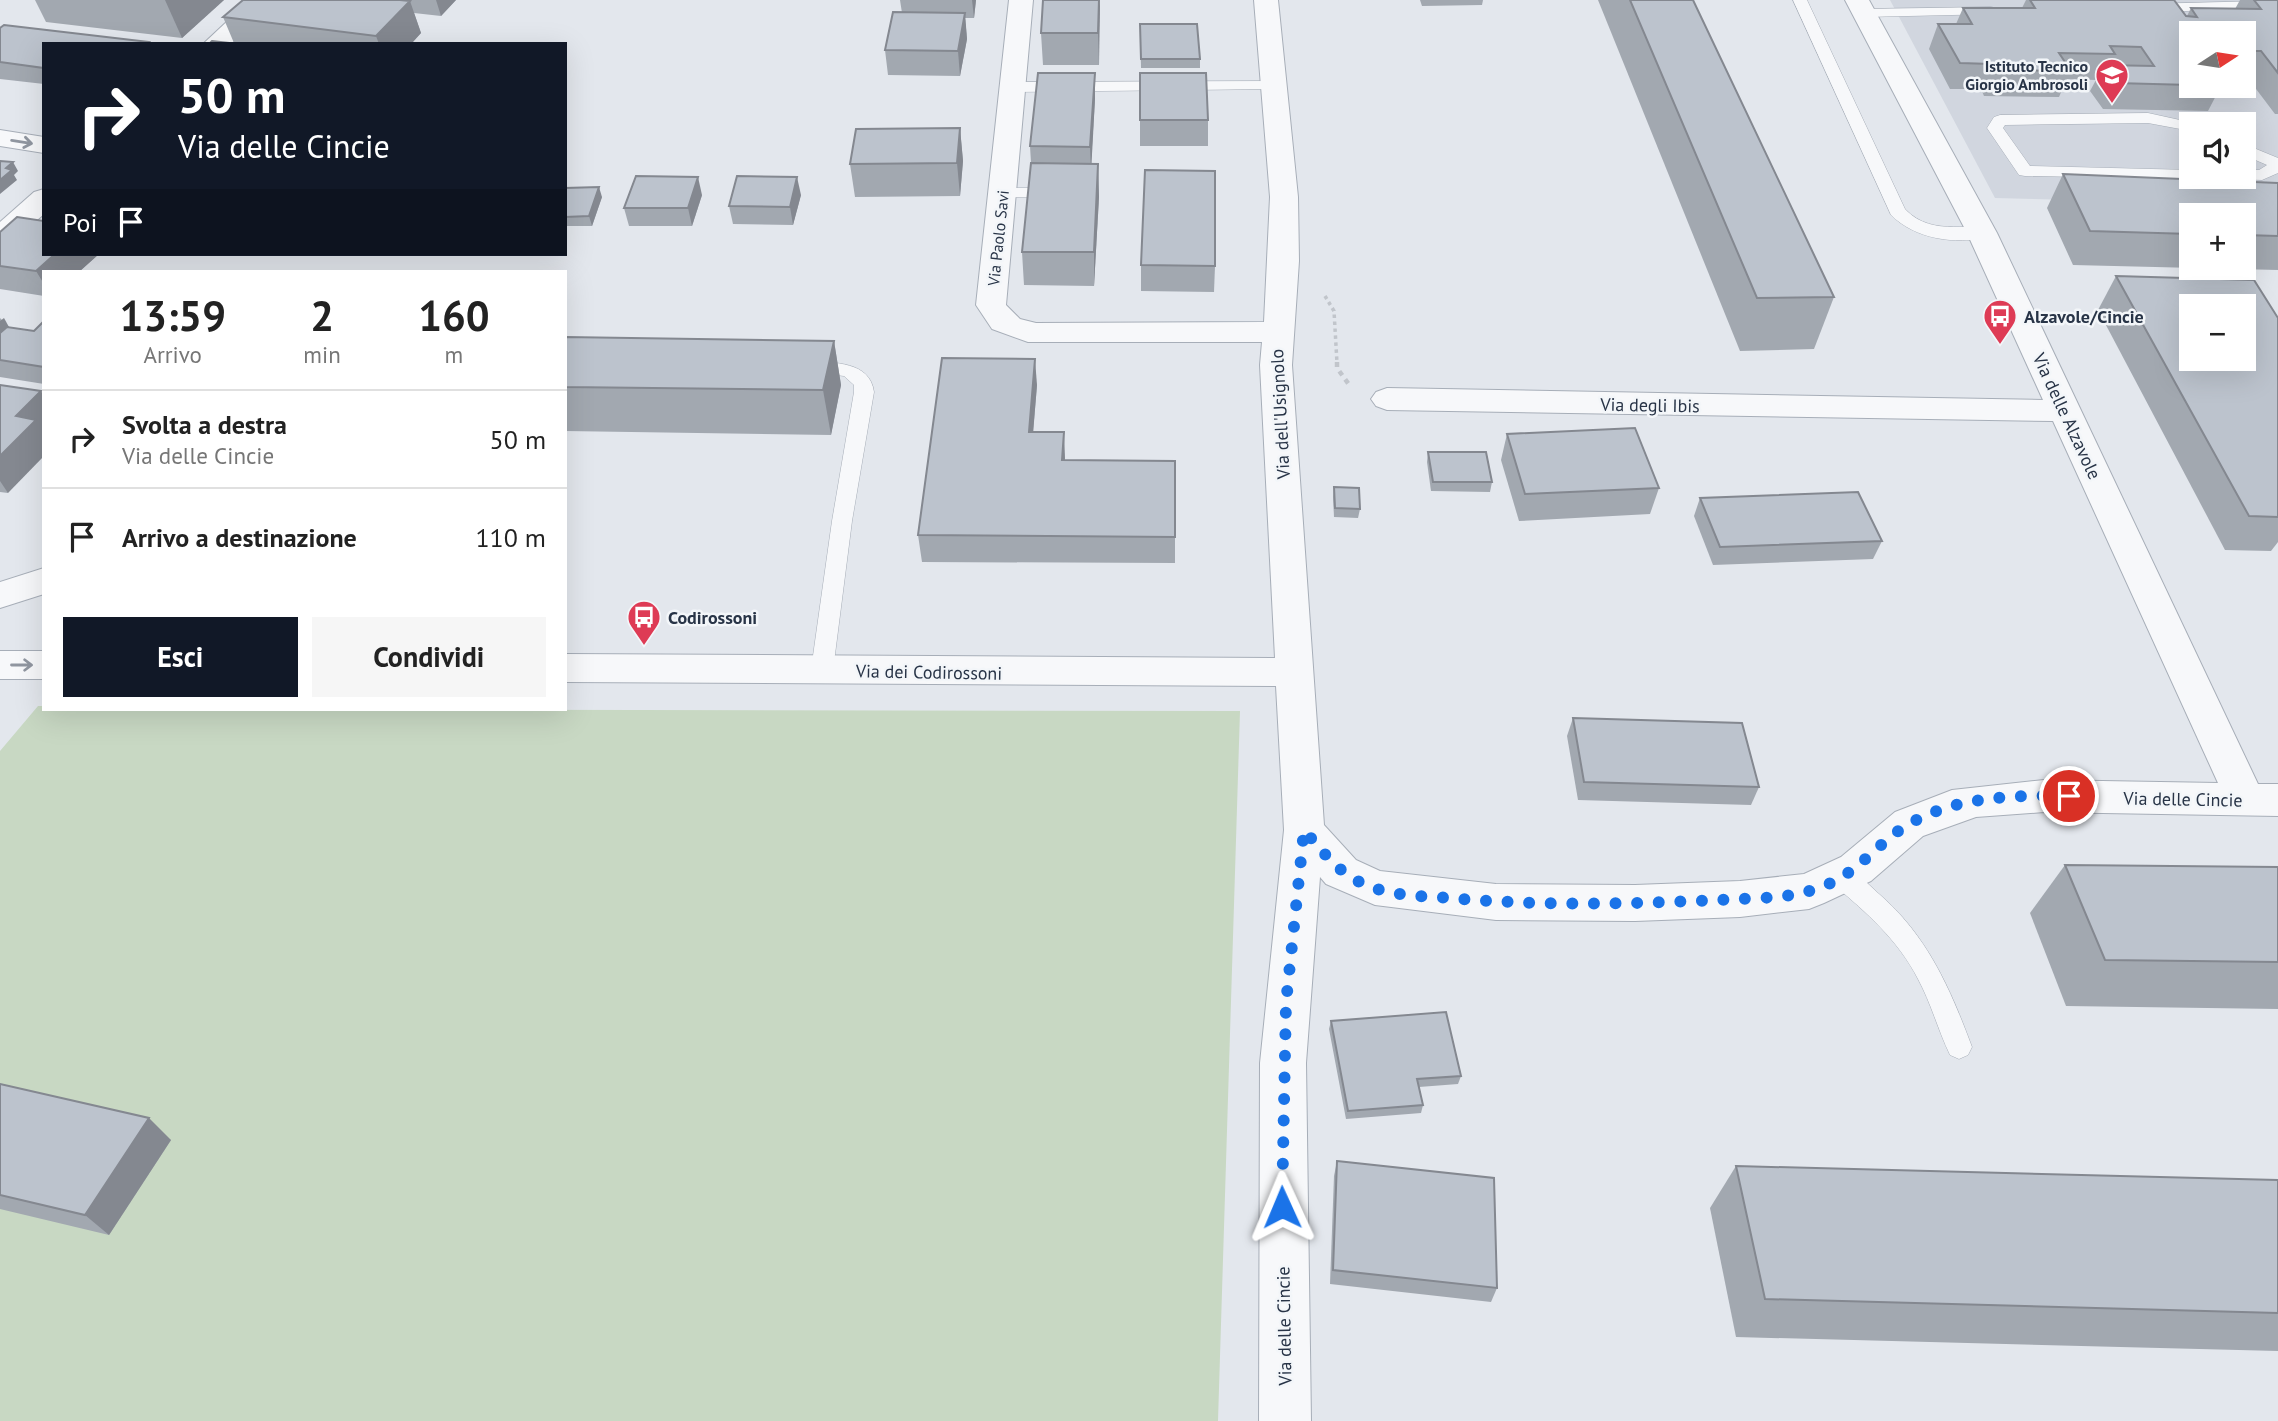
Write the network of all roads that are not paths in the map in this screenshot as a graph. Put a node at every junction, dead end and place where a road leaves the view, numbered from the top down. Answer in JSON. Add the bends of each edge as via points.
{"nodes":[{"id":1,"x":265,"y":0,"type":"edge"},
{"id":2,"x":1021,"y":0,"type":"edge"},
{"id":3,"x":1266,"y":0,"type":"edge"},
{"id":4,"x":1800,"y":0,"type":"edge"},
{"id":5,"x":1861,"y":7,"type":"edge"},
{"id":6,"x":2126,"y":8,"type":"edge"},
{"id":7,"x":2278,"y":8,"type":"edge"},
{"id":8,"x":2002,"y":10,"type":"edge"},
{"id":9,"x":218,"y":42,"type":"edge"},
{"id":10,"x":1275,"y":86,"type":"junction"},
{"id":11,"x":1012,"y":87,"type":"junction"},
{"id":12,"x":2179,"y":124,"type":"edge"},
{"id":13,"x":0,"y":138,"type":"edge"},
{"id":14,"x":42,"y":145,"type":"edge"},
{"id":15,"x":2256,"y":155,"type":"edge"},
{"id":16,"x":2278,"y":165,"type":"edge"},
{"id":17,"x":2179,"y":174,"type":"edge"},
{"id":18,"x":2256,"y":175,"type":"edge"},
{"id":19,"x":1080,"y":192,"type":"edge"},
{"id":20,"x":1002,"y":193,"type":"junction"},
{"id":21,"x":42,"y":200,"type":"edge"},
{"id":22,"x":1982,"y":233,"type":"junction"},
{"id":23,"x":0,"y":237,"type":"edge"},
{"id":24,"x":1277,"y":332,"type":"junction"},
{"id":25,"x":785,"y":367,"type":"edge"},
{"id":26,"x":1387,"y":399,"type":"road end"},
{"id":27,"x":2065,"y":411,"type":"junction"},
{"id":28,"x":42,"y":556,"type":"edge"},
{"id":29,"x":24,"y":587,"type":"edge"},
{"id":30,"x":0,"y":665,"type":"edge"},
{"id":31,"x":42,"y":665,"type":"edge"},
{"id":32,"x":567,"y":668,"type":"edge"},
{"id":33,"x":821,"y":670,"type":"junction"},
{"id":34,"x":1293,"y":672,"type":"junction"},
{"id":35,"x":2262,"y":800,"type":"edge"},
{"id":36,"x":1304,"y":830,"type":"junction"},
{"id":37,"x":1843,"y":878,"type":"junction"},
{"id":38,"x":1959,"y":1047,"type":"dead end"},
{"id":39,"x":1285,"y":1421,"type":"edge"}],
"edges":[{"from":1,"to":9,"type":"street"},
{"from":2,"to":11,"type":"street","name":"Via Paolo Savi"},
{"from":3,"to":10,"type":"street","name":"Via dell'Usignolo"},
{"from":4,"to":22,"type":"lane","via":[[1897,211],[1920,230]]},
{"from":5,"to":8,"type":"lane"},
{"from":5,"to":22,"type":"street","name":"Via delle Alzavole"},
{"from":6,"to":7,"type":"lane"},
{"from":10,"to":11,"type":"lane"},
{"from":10,"to":24,"type":"street","name":"Via dell'Usignolo","via":[[1285,220]]},
{"from":11,"to":20,"type":"street","name":"Via Paolo Savi"},
{"from":12,"to":17,"type":"lane","via":[[2148,118],[2000,120],[1994,128],[2025,171]]},
{"from":13,"to":14,"type":"street","one_way":true},
{"from":15,"to":16,"type":"lane"},
{"from":16,"to":18,"type":"lane"},
{"from":19,"to":20,"type":"lane"},
{"from":20,"to":24,"type":"street","name":"Via Paolo Savi","via":[[991,305],[1005,326],[1036,333]]},
{"from":21,"to":23,"type":"street"},
{"from":22,"to":27,"type":"street","name":"Via delle Alzavole"},
{"from":24,"to":34,"type":"street","name":"Via dell'Usignolo"},
{"from":25,"to":33,"type":"lane","via":[[849,371],[863,383]]},
{"from":26,"to":27,"type":"street","name":"Via degli Ibis"},
{"from":27,"to":35,"type":"street","name":"Via delle Alzavole"},
{"from":28,"to":29,"type":"street"},
{"from":30,"to":31,"type":"street","one_way":true},
{"from":32,"to":33,"type":"street","name":"Via dei Codirossoni"},
{"from":33,"to":34,"type":"street","name":"Via dei Codirossoni"},
{"from":34,"to":36,"type":"street","name":"Via dell'Usignolo"},
{"from":35,"to":37,"type":"street","name":"Via delle Cincie","via":[[2044,796],[1976,801],[1909,824]]},
{"from":36,"to":37,"type":"street","name":"Via delle Cincie","via":[[1342,872],[1364,884],[1401,894],[1455,899],[1566,903],[1740,899],[1796,894]]},
{"from":36,"to":39,"type":"street","name":"Via delle Cincie","via":[[1283,1063]]},
{"from":37,"to":38,"type":"lane","via":[[1913,946]]}]}
